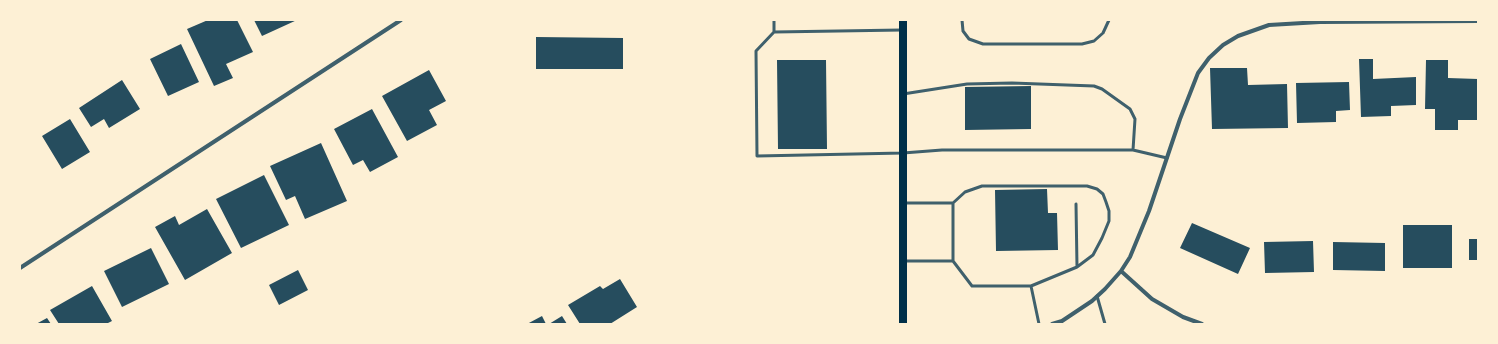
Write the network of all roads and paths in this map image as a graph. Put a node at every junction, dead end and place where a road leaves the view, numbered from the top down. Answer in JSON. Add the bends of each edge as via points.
{"nodes":[{"id":1,"x":401,"y":20,"type":"edge"},
{"id":2,"x":774,"y":20,"type":"edge"},
{"id":3,"x":903,"y":20,"type":"edge"},
{"id":4,"x":962,"y":20,"type":"edge"},
{"id":5,"x":1109,"y":20,"type":"edge"},
{"id":6,"x":1320,"y":21,"type":"edge"},
{"id":7,"x":1478,"y":21,"type":"edge"},
{"id":8,"x":903,"y":30,"type":"junction"},
{"id":9,"x":774,"y":32,"type":"junction"},
{"id":10,"x":903,"y":94,"type":"junction"},
{"id":11,"x":1133,"y":150,"type":"junction"},
{"id":12,"x":903,"y":153,"type":"junction"},
{"id":13,"x":1167,"y":158,"type":"junction"},
{"id":14,"x":953,"y":202,"type":"junction"},
{"id":15,"x":903,"y":203,"type":"junction"},
{"id":16,"x":1076,"y":204,"type":"dead end"},
{"id":17,"x":903,"y":261,"type":"junction"},
{"id":18,"x":953,"y":261,"type":"junction"},
{"id":19,"x":1077,"y":267,"type":"junction"},
{"id":20,"x":20,"y":268,"type":"edge"},
{"id":21,"x":1121,"y":271,"type":"junction"},
{"id":22,"x":1031,"y":286,"type":"junction"},
{"id":23,"x":1097,"y":296,"type":"junction"},
{"id":24,"x":903,"y":324,"type":"edge"},
{"id":25,"x":1039,"y":324,"type":"edge"},
{"id":26,"x":1052,"y":324,"type":"edge"},
{"id":27,"x":1105,"y":324,"type":"edge"},
{"id":28,"x":1202,"y":324,"type":"edge"}],
"edges":[{"from":1,"to":20,"type":"street"},
{"from":2,"to":9,"type":"lane"},
{"from":3,"to":8,"type":"main road"},
{"from":4,"to":5,"type":"lane","via":[[963,31],[969,39],[983,44],[1082,44],[1094,41],[1103,33]]},
{"from":6,"to":7,"type":"street"},
{"from":6,"to":13,"type":"street","via":[[1269,25],[1223,44],[1198,73]]},
{"from":8,"to":9,"type":"lane"},
{"from":8,"to":10,"type":"main road"},
{"from":9,"to":12,"type":"lane","via":[[756,51],[757,156]]},
{"from":10,"to":11,"type":"lane","via":[[967,84],[1094,86],[1130,109],[1135,119]]},
{"from":10,"to":12,"type":"main road"},
{"from":11,"to":12,"type":"lane","via":[[942,150]]},
{"from":11,"to":13,"type":"lane"},
{"from":12,"to":15,"type":"main road"},
{"from":13,"to":21,"type":"street","via":[[1146,218],[1130,257]]},
{"from":14,"to":15,"type":"lane"},
{"from":14,"to":18,"type":"lane"},
{"from":14,"to":19,"type":"lane","via":[[965,192],[982,186],[1087,186],[1097,189],[1103,194],[1106,202],[1109,221],[1093,255]]},
{"from":15,"to":17,"type":"main road"},
{"from":16,"to":19,"type":"lane"},
{"from":17,"to":18,"type":"lane"},
{"from":17,"to":24,"type":"main road"},
{"from":18,"to":22,"type":"lane","via":[[972,286]]},
{"from":19,"to":22,"type":"lane"},
{"from":21,"to":23,"type":"street"},
{"from":21,"to":28,"type":"street","via":[[1152,299],[1182,317]]},
{"from":22,"to":25,"type":"lane"},
{"from":23,"to":26,"type":"street","via":[[1077,312]]},
{"from":23,"to":27,"type":"lane"}]}
